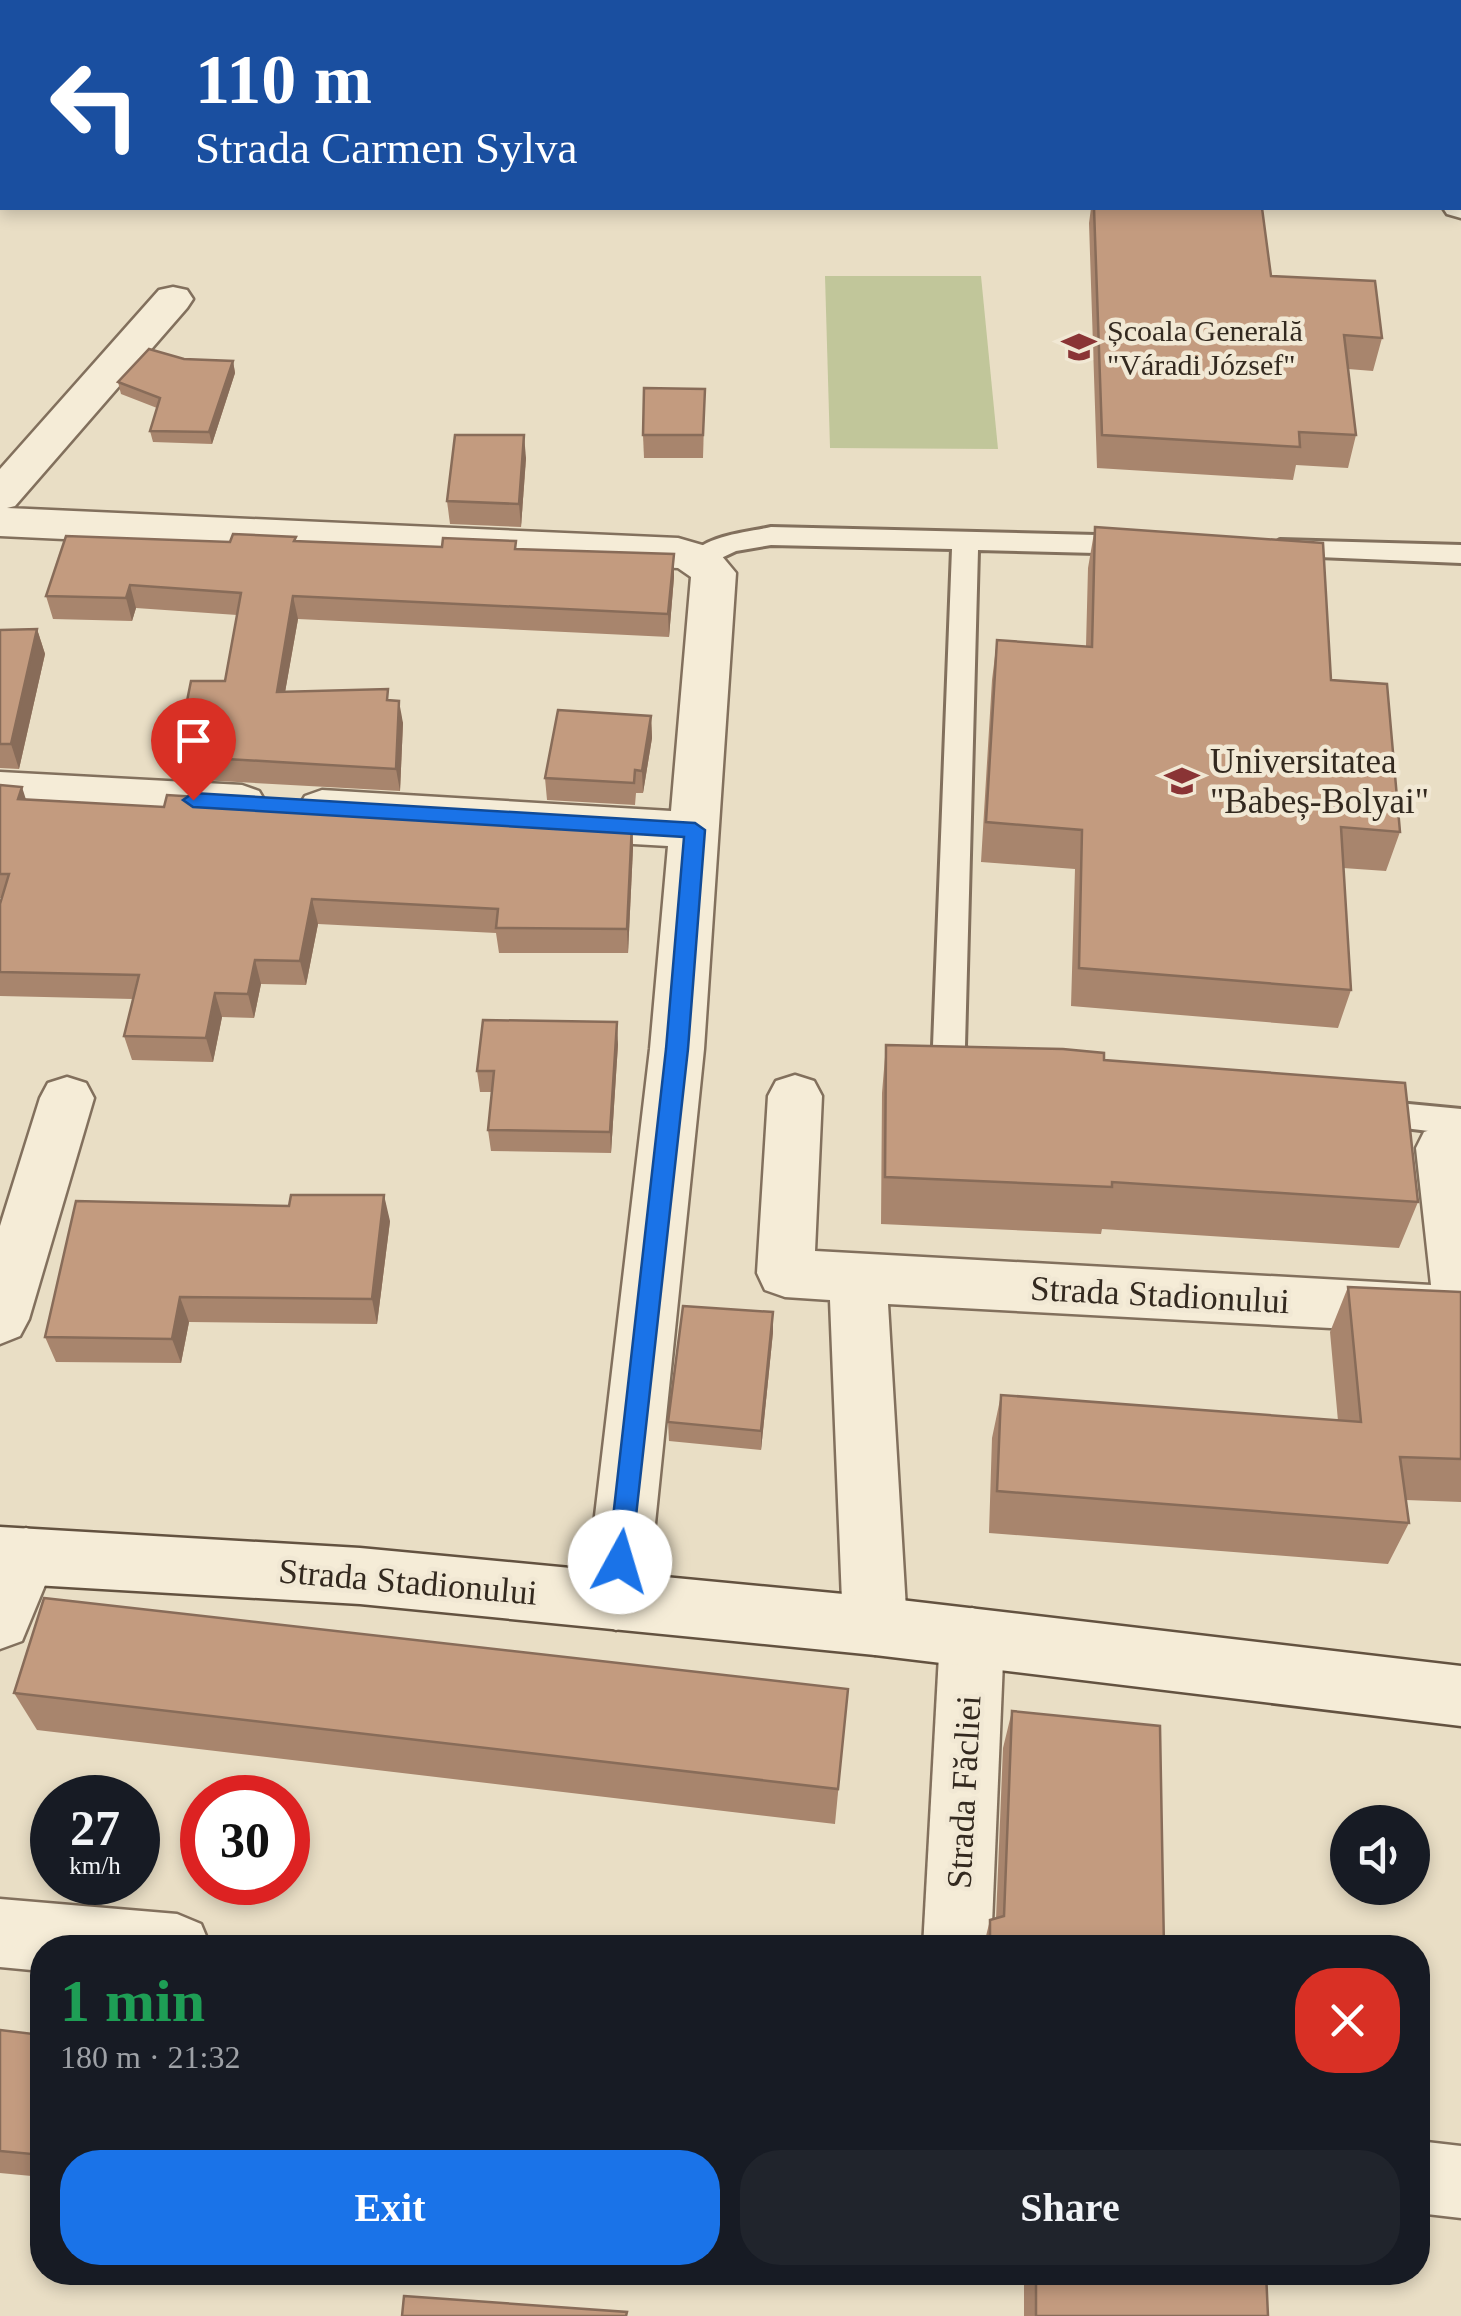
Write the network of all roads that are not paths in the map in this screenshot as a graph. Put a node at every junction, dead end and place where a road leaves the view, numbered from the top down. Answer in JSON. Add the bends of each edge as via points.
{"nodes":[{"id":1,"x":174,"y":298,"type":"dead end"},
{"id":2,"x":0,"y":496,"type":"edge"},
{"id":3,"x":0,"y":522,"type":"edge"},
{"id":4,"x":965,"y":541,"type":"junction"},
{"id":5,"x":1163,"y":546,"type":"edge"},
{"id":6,"x":1262,"y":548,"type":"edge"},
{"id":7,"x":1461,"y":554,"type":"edge"},
{"id":8,"x":700,"y":560,"type":"junction"},
{"id":9,"x":0,"y":788,"type":"edge"},
{"id":10,"x":695,"y":830,"type":"junction"},
{"id":11,"x":1012,"y":1078,"type":"edge"},
{"id":12,"x":795,"y":1096,"type":"dead end"},
{"id":13,"x":67,"y":1098,"type":"dead end"},
{"id":14,"x":1344,"y":1110,"type":"edge"},
{"id":15,"x":1452,"y":1135,"type":"edge"},
{"id":16,"x":858,"y":1278,"type":"junction"},
{"id":17,"x":1461,"y":1296,"type":"edge"},
{"id":18,"x":1461,"y":1311,"type":"edge"},
{"id":19,"x":0,"y":1320,"type":"edge"},
{"id":20,"x":13,"y":1556,"type":"edge"},
{"id":21,"x":616,"y":1601,"type":"junction"},
{"id":22,"x":0,"y":1620,"type":"edge"},
{"id":23,"x":876,"y":1626,"type":"junction"},
{"id":24,"x":972,"y":1637,"type":"junction"},
{"id":25,"x":1461,"y":1696,"type":"edge"},
{"id":26,"x":0,"y":1933,"type":"edge"},
{"id":27,"x":957,"y":1935,"type":"edge"},
{"id":28,"x":30,"y":1936,"type":"edge"},
{"id":29,"x":1430,"y":2178,"type":"edge"},
{"id":30,"x":1461,"y":2182,"type":"edge"}],
"edges":[{"from":1,"to":2,"type":"street"},
{"from":3,"to":8,"type":"street","via":[[678,553]]},
{"from":4,"to":5,"type":"lane"},
{"from":4,"to":8,"type":"lane","via":[[770,536],[729,544]]},
{"from":4,"to":11,"type":"lane","via":[[948,1046],[973,1074]]},
{"from":6,"to":7,"type":"lane"},
{"from":8,"to":10,"type":"street","via":[[714,573]]},
{"from":9,"to":10,"type":"street"},
{"from":10,"to":21,"type":"street"},
{"from":12,"to":16,"type":"street","name":"Strada Stadionului","via":[[785,1273]]},
{"from":13,"to":19,"type":"street"},
{"from":14,"to":15,"type":"lane"},
{"from":15,"to":17,"type":"street"},
{"from":16,"to":18,"type":"street","name":"Strada Stadionului"},
{"from":16,"to":23,"type":"street"},
{"from":20,"to":21,"type":"street","name":"Strada Stadionului","via":[[360,1576]]},
{"from":20,"to":22,"type":"street"},
{"from":21,"to":23,"type":"street","name":"Strada Stadionului"},
{"from":23,"to":24,"type":"street","name":"Strada Stadionului"},
{"from":24,"to":25,"type":"street","name":"Strada Stadionului"},
{"from":24,"to":27,"type":"street","name":"Strada Făcliei"},
{"from":26,"to":28,"type":"street"},
{"from":29,"to":30,"type":"street"}]}
